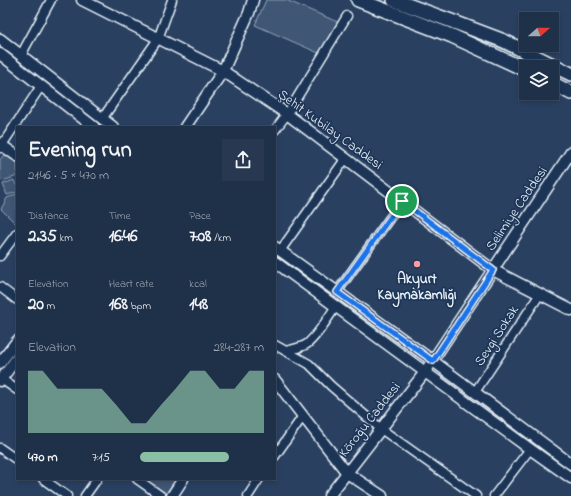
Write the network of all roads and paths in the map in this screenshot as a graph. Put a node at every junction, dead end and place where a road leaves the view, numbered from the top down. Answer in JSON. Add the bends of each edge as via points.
{"nodes":[{"id":1,"x":51,"y":0,"type":"edge"},
{"id":2,"x":82,"y":0,"type":"edge"},
{"id":3,"x":172,"y":0,"type":"edge"},
{"id":4,"x":254,"y":0,"type":"edge"},
{"id":5,"x":358,"y":0,"type":"edge"},
{"id":6,"x":394,"y":0,"type":"edge"},
{"id":7,"x":347,"y":16,"type":"dead end"},
{"id":8,"x":0,"y":39,"type":"edge"},
{"id":9,"x":158,"y":39,"type":"junction"},
{"id":10,"x":0,"y":54,"type":"edge"},
{"id":11,"x":21,"y":55,"type":"junction"},
{"id":12,"x":519,"y":67,"type":"edge"},
{"id":13,"x":223,"y":71,"type":"junction"},
{"id":14,"x":571,"y":74,"type":"edge"},
{"id":15,"x":41,"y":86,"type":"junction"},
{"id":16,"x":559,"y":87,"type":"edge"},
{"id":17,"x":571,"y":93,"type":"edge"},
{"id":18,"x":287,"y":114,"type":"junction"},
{"id":19,"x":102,"y":119,"type":"junction"},
{"id":20,"x":93,"y":126,"type":"edge"},
{"id":21,"x":112,"y":126,"type":"edge"},
{"id":22,"x":186,"y":126,"type":"edge"},
{"id":23,"x":276,"y":129,"type":"edge"},
{"id":24,"x":1,"y":146,"type":"edge"},
{"id":25,"x":571,"y":152,"type":"edge"},
{"id":26,"x":16,"y":155,"type":"edge"},
{"id":27,"x":346,"y":158,"type":"junction"},
{"id":28,"x":402,"y":201,"type":"junction"},
{"id":29,"x":16,"y":234,"type":"edge"},
{"id":30,"x":277,"y":249,"type":"edge"},
{"id":31,"x":0,"y":256,"type":"edge"},
{"id":32,"x":276,"y":263,"type":"edge"},
{"id":33,"x":493,"y":270,"type":"junction"},
{"id":34,"x":0,"y":287,"type":"edge"},
{"id":35,"x":337,"y":292,"type":"junction"},
{"id":36,"x":540,"y":294,"type":"junction"},
{"id":37,"x":16,"y":299,"type":"edge"},
{"id":38,"x":336,"y":306,"type":"junction"},
{"id":39,"x":571,"y":310,"type":"edge"},
{"id":40,"x":16,"y":342,"type":"edge"},
{"id":41,"x":276,"y":346,"type":"edge"},
{"id":42,"x":286,"y":351,"type":"junction"},
{"id":43,"x":16,"y":359,"type":"edge"},
{"id":44,"x":433,"y":361,"type":"junction"},
{"id":45,"x":0,"y":363,"type":"edge"},
{"id":46,"x":425,"y":372,"type":"junction"},
{"id":47,"x":1,"y":379,"type":"edge"},
{"id":48,"x":276,"y":381,"type":"edge"},
{"id":49,"x":16,"y":389,"type":"edge"},
{"id":50,"x":475,"y":392,"type":"junction"},
{"id":51,"x":302,"y":416,"type":"junction"},
{"id":52,"x":381,"y":429,"type":"junction"},
{"id":53,"x":0,"y":448,"type":"edge"},
{"id":54,"x":530,"y":449,"type":"junction"},
{"id":55,"x":276,"y":455,"type":"edge"},
{"id":56,"x":16,"y":459,"type":"edge"},
{"id":57,"x":571,"y":464,"type":"edge"},
{"id":58,"x":347,"y":473,"type":"junction"},
{"id":59,"x":571,"y":478,"type":"edge"},
{"id":60,"x":44,"y":480,"type":"edge"},
{"id":61,"x":96,"y":480,"type":"edge"},
{"id":62,"x":138,"y":480,"type":"edge"},
{"id":63,"x":182,"y":480,"type":"edge"},
{"id":64,"x":258,"y":480,"type":"edge"},
{"id":65,"x":67,"y":496,"type":"edge"},
{"id":66,"x":85,"y":496,"type":"edge"},
{"id":67,"x":161,"y":496,"type":"edge"},
{"id":68,"x":172,"y":496,"type":"edge"},
{"id":69,"x":248,"y":496,"type":"edge"},
{"id":70,"x":329,"y":496,"type":"edge"},
{"id":71,"x":382,"y":496,"type":"edge"},
{"id":72,"x":476,"y":496,"type":"edge"},
{"id":73,"x":494,"y":496,"type":"edge"}],
"edges":[{"from":1,"to":11,"type":"street"},
{"from":2,"to":9,"type":"street","name":"Şehit Kubilay Caddesi"},
{"from":3,"to":9,"type":"street"},
{"from":4,"to":13,"type":"street"},
{"from":5,"to":12,"type":"highway","via":[[452,36]]},
{"from":6,"to":14,"type":"highway","via":[[504,41]]},
{"from":7,"to":18,"type":"street"},
{"from":8,"to":11,"type":"street"},
{"from":9,"to":13,"type":"street","name":"Şehit Kubilay Caddesi"},
{"from":9,"to":19,"type":"street"},
{"from":10,"to":15,"type":"street"},
{"from":11,"to":19,"type":"street"},
{"from":13,"to":18,"type":"street","name":"Şehit Kubilay Caddesi"},
{"from":13,"to":22,"type":"street"},
{"from":15,"to":20,"type":"street"},
{"from":15,"to":24,"type":"street"},
{"from":16,"to":17,"type":"highway"},
{"from":18,"to":23,"type":"street"},
{"from":18,"to":27,"type":"street","name":"Şehit Kubilay Caddesi"},
{"from":19,"to":21,"type":"street"},
{"from":24,"to":26,"type":"street"},
{"from":25,"to":33,"type":"street","name":"Selimiye Caddesi"},
{"from":27,"to":28,"type":"street","name":"Şehit Kubilay Caddesi"},
{"from":27,"to":30,"type":"street"},
{"from":28,"to":33,"type":"street","name":"Şehit Kubilay Caddesi"},
{"from":28,"to":35,"type":"street"},
{"from":29,"to":31,"type":"street"},
{"from":30,"to":35,"type":"street"},
{"from":32,"to":38,"type":"street"},
{"from":33,"to":36,"type":"street","name":"Şehit Kubilay Caddesi"},
{"from":33,"to":44,"type":"street","name":"Selimiye Caddesi"},
{"from":34,"to":37,"type":"street"},
{"from":35,"to":44,"type":"street"},
{"from":36,"to":39,"type":"street","name":"Şehit Kubilay Caddesi"},
{"from":36,"to":50,"type":"street","name":"Sevgi Sokak"},
{"from":38,"to":42,"type":"street","via":[[306,344]]},
{"from":38,"to":46,"type":"street"},
{"from":40,"to":45,"type":"street"},
{"from":41,"to":42,"type":"street"},
{"from":42,"to":52,"type":"street","via":[[304,360]]},
{"from":43,"to":47,"type":"street"},
{"from":44,"to":46,"type":"street","name":"Köroğu Caddesi"},
{"from":44,"to":50,"type":"street"},
{"from":46,"to":52,"type":"street","name":"Köroğu Caddesi"},
{"from":46,"to":54,"type":"street"},
{"from":47,"to":49,"type":"street"},
{"from":48,"to":51,"type":"street"},
{"from":50,"to":57,"type":"street"},
{"from":51,"to":55,"type":"street"},
{"from":51,"to":58,"type":"street"},
{"from":52,"to":58,"type":"street","name":"Köroğu Caddesi"},
{"from":52,"to":72,"type":"street"},
{"from":53,"to":56,"type":"street"},
{"from":54,"to":59,"type":"street"},
{"from":54,"to":73,"type":"street"},
{"from":58,"to":70,"type":"street","name":"Köroğu Caddesi"},
{"from":58,"to":71,"type":"street"},
{"from":60,"to":65,"type":"street"},
{"from":61,"to":66,"type":"street"},
{"from":62,"to":67,"type":"street"},
{"from":63,"to":68,"type":"street"},
{"from":64,"to":69,"type":"street"}]}
